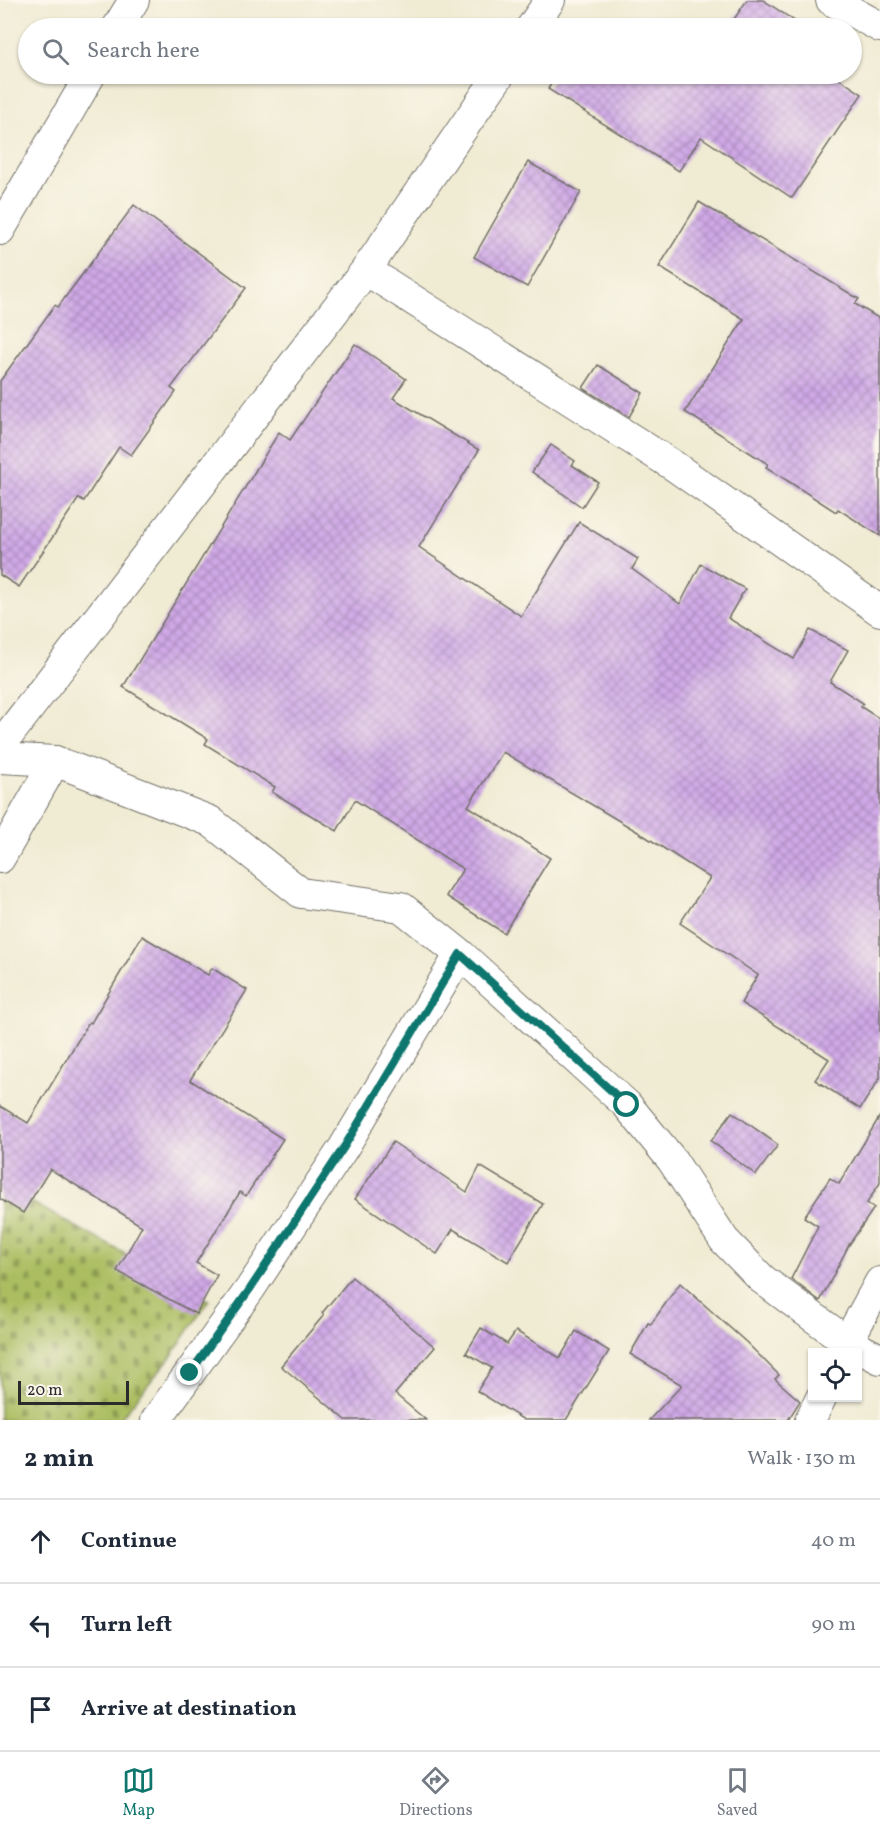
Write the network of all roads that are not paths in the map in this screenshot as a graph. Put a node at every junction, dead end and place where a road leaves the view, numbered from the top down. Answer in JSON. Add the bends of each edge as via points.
{"nodes":[{"id":1,"x":134,"y":0,"type":"edge"},
{"id":2,"x":550,"y":0,"type":"edge"},
{"id":3,"x":831,"y":0,"type":"edge"},
{"id":4,"x":123,"y":18,"type":"edge"},
{"id":5,"x":538,"y":18,"type":"edge"},
{"id":6,"x":880,"y":27,"type":"edge"},
{"id":7,"x":85,"y":84,"type":"edge"},
{"id":8,"x":493,"y":84,"type":"edge"},
{"id":9,"x":0,"y":230,"type":"edge"},
{"id":10,"x":366,"y":270,"type":"junction"},
{"id":11,"x":880,"y":611,"type":"edge"},
{"id":12,"x":0,"y":746,"type":"edge"},
{"id":13,"x":0,"y":758,"type":"edge"},
{"id":14,"x":56,"y":761,"type":"junction"},
{"id":15,"x":0,"y":858,"type":"edge"},
{"id":16,"x":460,"y":954,"type":"junction"},
{"id":17,"x":880,"y":1282,"type":"edge"},
{"id":18,"x":845,"y":1347,"type":"edge"},
{"id":19,"x":880,"y":1359,"type":"edge"},
{"id":20,"x":819,"y":1402,"type":"edge"},
{"id":21,"x":156,"y":1420,"type":"edge"},
{"id":22,"x":810,"y":1420,"type":"edge"}],
"edges":[{"from":1,"to":4,"type":"street"},
{"from":2,"to":5,"type":"street"},
{"from":3,"to":6,"type":"street"},
{"from":7,"to":9,"type":"street"},
{"from":8,"to":10,"type":"street"},
{"from":10,"to":11,"type":"street","via":[[674,466]]},
{"from":10,"to":12,"type":"street"},
{"from":13,"to":14,"type":"street"},
{"from":14,"to":15,"type":"street"},
{"from":14,"to":16,"type":"street","via":[[210,821],[301,893],[401,907]]},
{"from":16,"to":18,"type":"street","via":[[627,1105],[672,1160],[724,1239],[762,1279]]},
{"from":16,"to":21,"type":"street","via":[[344,1147],[250,1289]]},
{"from":17,"to":18,"type":"street"},
{"from":18,"to":19,"type":"street"},
{"from":20,"to":22,"type":"street"}]}
